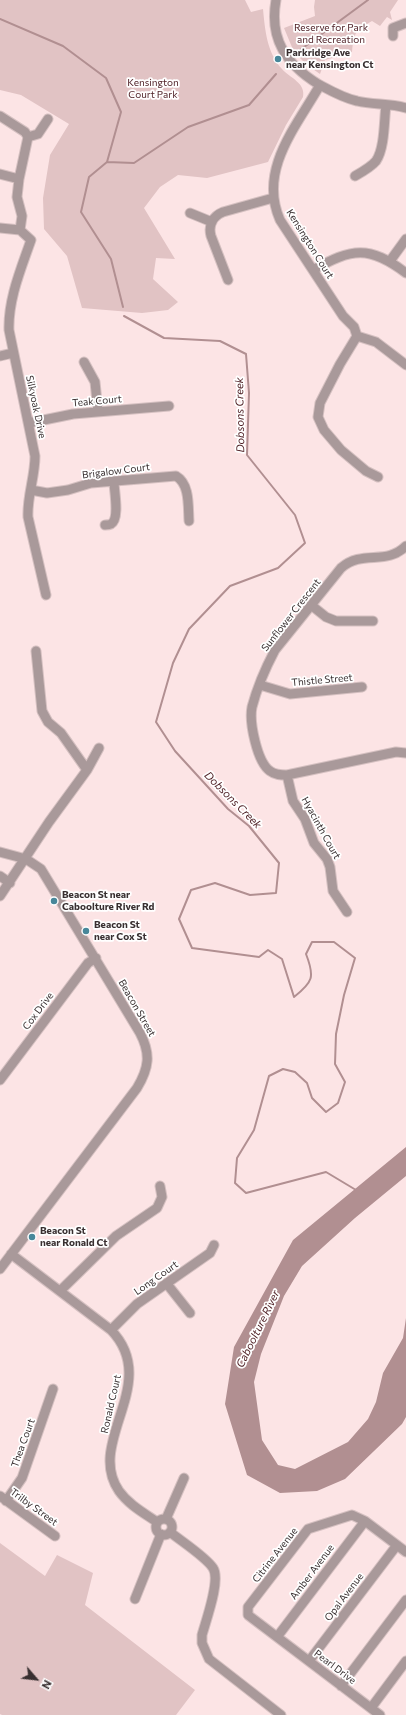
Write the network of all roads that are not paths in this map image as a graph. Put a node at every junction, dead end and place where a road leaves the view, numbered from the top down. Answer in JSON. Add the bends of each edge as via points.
{"nodes":[{"id":1,"x":276,"y":0,"type":"edge"},
{"id":2,"x":406,"y":23,"type":"edge"},
{"id":3,"x":390,"y":29,"type":"dead end"},
{"id":4,"x":320,"y":85,"type":"junction"},
{"id":5,"x":386,"y":104,"type":"junction"},
{"id":6,"x":406,"y":108,"type":"edge"},
{"id":7,"x":0,"y":116,"type":"edge"},
{"id":8,"x":48,"y":119,"type":"dead end"},
{"id":9,"x":28,"y":137,"type":"junction"},
{"id":10,"x":0,"y":174,"type":"edge"},
{"id":11,"x":355,"y":176,"type":"dead end"},
{"id":12,"x":19,"y":178,"type":"junction"},
{"id":13,"x":273,"y":198,"type":"junction"},
{"id":14,"x":190,"y":213,"type":"dead end"},
{"id":15,"x":212,"y":222,"type":"junction"},
{"id":16,"x":0,"y":228,"type":"edge"},
{"id":17,"x":20,"y":230,"type":"junction"},
{"id":18,"x":406,"y":239,"type":"edge"},
{"id":19,"x":390,"y":261,"type":"junction"},
{"id":20,"x":313,"y":270,"type":"junction"},
{"id":21,"x":406,"y":273,"type":"edge"},
{"id":22,"x":228,"y":280,"type":"dead end"},
{"id":23,"x":357,"y":336,"type":"junction"},
{"id":24,"x":13,"y":353,"type":"junction"},
{"id":25,"x":0,"y":356,"type":"edge"},
{"id":26,"x":84,"y":362,"type":"dead end"},
{"id":27,"x":406,"y":365,"type":"edge"},
{"id":28,"x":169,"y":406,"type":"dead end"},
{"id":29,"x":98,"y":411,"type":"junction"},
{"id":30,"x":28,"y":423,"type":"junction"},
{"id":31,"x":378,"y":477,"type":"dead end"},
{"id":32,"x":114,"y":482,"type":"junction"},
{"id":33,"x":31,"y":490,"type":"junction"},
{"id":34,"x":189,"y":521,"type":"dead end"},
{"id":35,"x":105,"y":525,"type":"dead end"},
{"id":36,"x":406,"y":546,"type":"edge"},
{"id":37,"x":46,"y":595,"type":"dead end"},
{"id":38,"x":311,"y":605,"type":"junction"},
{"id":39,"x":374,"y":621,"type":"dead end"},
{"id":40,"x":36,"y":651,"type":"dead end"},
{"id":41,"x":260,"y":685,"type":"junction"},
{"id":42,"x":362,"y":687,"type":"dead end"},
{"id":43,"x":99,"y":748,"type":"dead end"},
{"id":44,"x":406,"y":753,"type":"edge"},
{"id":45,"x":86,"y":770,"type":"junction"},
{"id":46,"x":287,"y":775,"type":"junction"},
{"id":47,"x":0,"y":852,"type":"edge"},
{"id":48,"x":26,"y":859,"type":"junction"},
{"id":49,"x":0,"y":876,"type":"edge"},
{"id":50,"x":10,"y":883,"type":"junction"},
{"id":51,"x":0,"y":896,"type":"edge"},
{"id":52,"x":347,"y":912,"type":"dead end"},
{"id":53,"x":96,"y":958,"type":"junction"},
{"id":54,"x":0,"y":1080,"type":"edge"},
{"id":55,"x":160,"y":1186,"type":"dead end"},
{"id":56,"x":214,"y":1245,"type":"dead end"},
{"id":57,"x":12,"y":1254,"type":"junction"},
{"id":58,"x":0,"y":1269,"type":"edge"},
{"id":59,"x":167,"y":1284,"type":"junction"},
{"id":60,"x":60,"y":1291,"type":"junction"},
{"id":61,"x":190,"y":1313,"type":"dead end"},
{"id":62,"x":111,"y":1330,"type":"junction"},
{"id":63,"x":54,"y":1389,"type":"dead end"},
{"id":64,"x":184,"y":1478,"type":"dead end"},
{"id":65,"x":3,"y":1498,"type":"edge"},
{"id":66,"x":162,"y":1520,"type":"junction"},
{"id":67,"x":365,"y":1521,"type":"junction"},
{"id":68,"x":170,"y":1532,"type":"junction"},
{"id":69,"x":161,"y":1534,"type":"junction"},
{"id":70,"x":55,"y":1536,"type":"dead end"},
{"id":71,"x":397,"y":1545,"type":"junction"},
{"id":72,"x":406,"y":1552,"type":"edge"},
{"id":73,"x":135,"y":1599,"type":"dead end"},
{"id":74,"x":406,"y":1600,"type":"edge"},
{"id":75,"x":277,"y":1637,"type":"junction"},
{"id":76,"x":309,"y":1661,"type":"junction"},
{"id":77,"x":406,"y":1661,"type":"edge"},
{"id":78,"x":341,"y":1686,"type":"junction"},
{"id":79,"x":370,"y":1708,"type":"junction"},
{"id":80,"x":281,"y":1715,"type":"edge"},
{"id":81,"x":380,"y":1715,"type":"edge"}],
"edges":[{"from":1,"to":4,"type":"street","via":[[274,21],[283,52],[298,70]]},
{"from":2,"to":3,"type":"street"},
{"from":4,"to":5,"type":"street","via":[[346,98],[371,104]]},
{"from":4,"to":13,"type":"street","name":"Kensington Court","via":[[276,163],[272,181]]},
{"from":5,"to":6,"type":"street"},
{"from":5,"to":11,"type":"street","via":[[380,155],[370,167]]},
{"from":7,"to":9,"type":"street","via":[[25,132]]},
{"from":8,"to":9,"type":"street","via":[[38,134]]},
{"from":9,"to":12,"type":"street"},
{"from":10,"to":12,"type":"street"},
{"from":12,"to":17,"type":"street","via":[[18,202],[22,216]]},
{"from":13,"to":15,"type":"street","via":[[223,212]]},
{"from":13,"to":20,"type":"street","name":"Kensington Court","via":[[280,220]]},
{"from":14,"to":15,"type":"street"},
{"from":15,"to":22,"type":"street","via":[[211,236]]},
{"from":16,"to":17,"type":"street"},
{"from":17,"to":24,"type":"street","name":"Silkyoak Drive","via":[[31,240],[8,314]]},
{"from":18,"to":19,"type":"street"},
{"from":19,"to":20,"type":"street","via":[[365,253],[354,253],[331,260]]},
{"from":19,"to":21,"type":"street"},
{"from":20,"to":23,"type":"street","name":"Kensington Court","via":[[343,316],[354,327]]},
{"from":23,"to":27,"type":"street","via":[[376,342]]},
{"from":23,"to":31,"type":"street","via":[[320,403],[318,417],[324,430],[341,450],[366,471]]},
{"from":24,"to":25,"type":"street"},
{"from":24,"to":30,"type":"street","name":"Silkyoak Drive"},
{"from":26,"to":29,"type":"street","via":[[95,382]]},
{"from":28,"to":29,"type":"street","name":"Teak Court"},
{"from":29,"to":30,"type":"street","name":"Teak Court"},
{"from":30,"to":33,"type":"street","name":"Silkyoak Drive","via":[[36,456]]},
{"from":32,"to":33,"type":"street","name":"Brigalow Court","via":[[91,483],[47,493]]},
{"from":32,"to":34,"type":"street","name":"Brigalow Court","via":[[170,476],[180,478],[186,488]]},
{"from":32,"to":35,"type":"street","via":[[116,513],[111,524]]},
{"from":33,"to":37,"type":"street","name":"Silkyoak Drive","via":[[28,517]]},
{"from":36,"to":38,"type":"street","name":"Sunflower Crescent","via":[[395,555],[360,558],[347,563]]},
{"from":38,"to":39,"type":"street","via":[[326,617],[336,621]]},
{"from":38,"to":41,"type":"street","name":"Sunflower Crescent","via":[[275,650]]},
{"from":40,"to":45,"type":"street","via":[[42,711],[48,722],[61,733]]},
{"from":41,"to":42,"type":"street","name":"Thistle Street","via":[[290,694]]},
{"from":41,"to":46,"type":"street","name":"Sunflower Crescent","via":[[251,714],[260,758],[269,770],[277,775]]},
{"from":43,"to":45,"type":"street"},
{"from":44,"to":46,"type":"street","name":"Sunflower Crescent","via":[[396,752]]},
{"from":45,"to":48,"type":"street"},
{"from":46,"to":52,"type":"street","name":"Hyacinth Court","via":[[293,801],[305,819],[314,843],[327,859],[333,891]]},
{"from":47,"to":48,"type":"street","name":"Beacon Street"},
{"from":48,"to":50,"type":"street"},
{"from":48,"to":53,"type":"street","name":"Beacon Street","via":[[41,869]]},
{"from":49,"to":50,"type":"street"},
{"from":50,"to":51,"type":"street"},
{"from":53,"to":54,"type":"street","name":"Cox Drive","via":[[88,963]]},
{"from":53,"to":57,"type":"street","name":"Beacon Street","via":[[146,1044],[147,1066],[137,1088]]},
{"from":55,"to":60,"type":"street","via":[[162,1197],[157,1208],[116,1236]]},
{"from":56,"to":59,"type":"street","name":"Long Court","via":[[210,1253]]},
{"from":57,"to":58,"type":"street","name":"Beacon Street"},
{"from":57,"to":60,"type":"street","name":"Ronald Court"},
{"from":59,"to":61,"type":"street"},
{"from":59,"to":62,"type":"street","name":"Long Court","via":[[137,1304]]},
{"from":60,"to":62,"type":"street","name":"Ronald Court"},
{"from":62,"to":66,"type":"street","name":"Ronald Court","via":[[124,1346],[130,1375],[112,1448],[112,1474],[124,1497]]},
{"from":63,"to":65,"type":"street","name":"Thea Court","via":[[22,1478]]},
{"from":64,"to":66,"type":"street"},
{"from":65,"to":70,"type":"street","name":"Trilby Street"},
{"from":66,"to":68,"type":"street","via":[[171,1524]]},
{"from":66,"to":69,"type":"street","via":[[156,1529]]},
{"from":67,"to":71,"type":"street"},
{"from":67,"to":75,"type":"street","name":"Amber Avenue"},
{"from":67,"to":75,"type":"street","name":"Citrine Avenue","via":[[352,1514],[308,1530],[248,1607],[248,1615]]},
{"from":68,"to":69,"type":"street","via":[[166,1535]]},
{"from":68,"to":80,"type":"street","via":[[210,1563],[216,1573],[216,1583],[202,1635],[202,1643],[209,1659]]},
{"from":69,"to":73,"type":"street"},
{"from":71,"to":72,"type":"street"},
{"from":71,"to":76,"type":"street","name":"Opal Avenue"},
{"from":74,"to":78,"type":"street"},
{"from":75,"to":76,"type":"street","name":"Pearl Drive"},
{"from":76,"to":78,"type":"street","name":"Pearl Drive"},
{"from":77,"to":79,"type":"street"},
{"from":78,"to":79,"type":"street","name":"Pearl Drive"},
{"from":79,"to":81,"type":"street","name":"Pearl Drive"}]}
